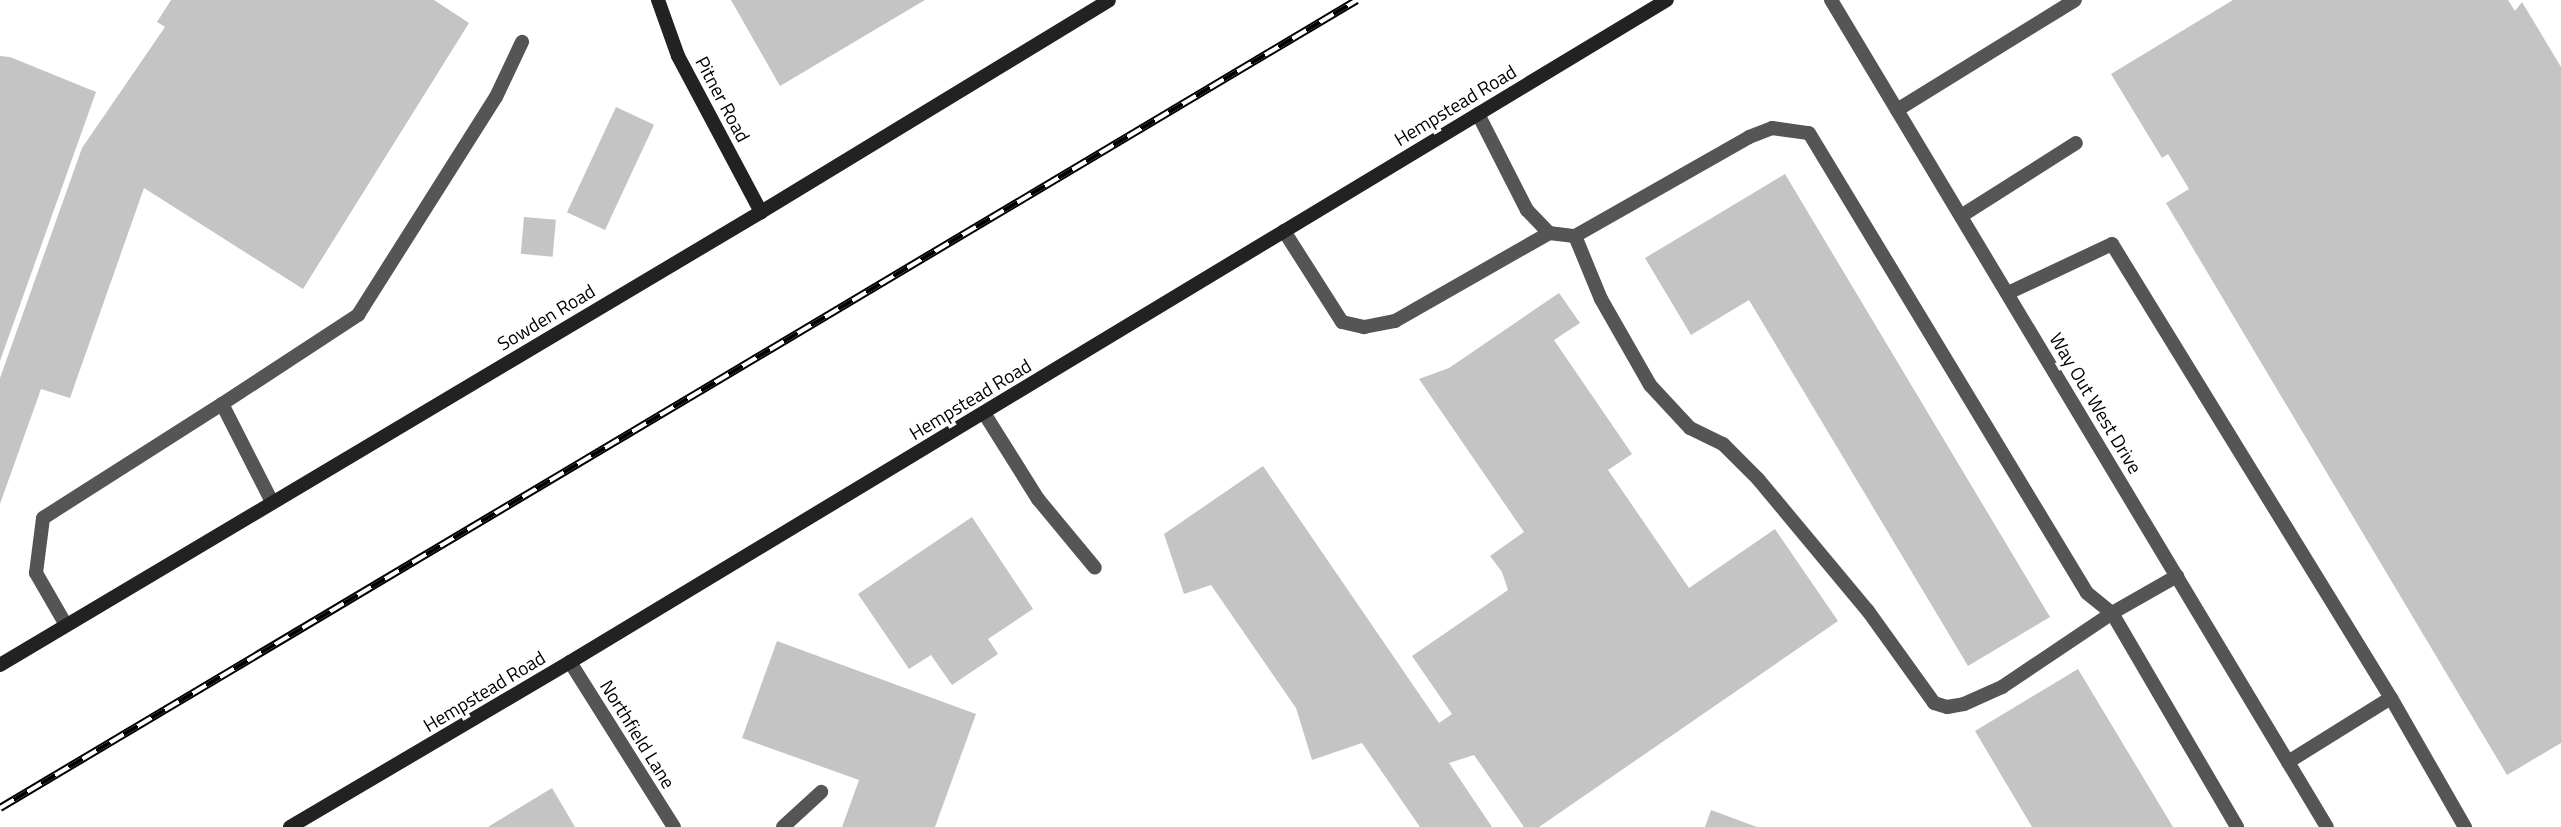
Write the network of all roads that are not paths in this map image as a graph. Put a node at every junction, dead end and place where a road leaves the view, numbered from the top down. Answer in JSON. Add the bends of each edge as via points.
{"nodes":[{"id":1,"x":658,"y":0,"type":"edge"},
{"id":2,"x":1109,"y":0,"type":"edge"},
{"id":3,"x":1667,"y":0,"type":"edge"},
{"id":4,"x":1831,"y":0,"type":"edge"},
{"id":5,"x":2075,"y":0,"type":"edge"},
{"id":6,"x":522,"y":42,"type":"dead end"},
{"id":7,"x":1897,"y":110,"type":"junction"},
{"id":8,"x":1478,"y":114,"type":"junction"},
{"id":9,"x":2076,"y":143,"type":"dead end"},
{"id":10,"x":761,"y":212,"type":"junction"},
{"id":11,"x":1961,"y":216,"type":"junction"},
{"id":12,"x":1284,"y":232,"type":"junction"},
{"id":13,"x":1549,"y":233,"type":"junction"},
{"id":14,"x":1575,"y":236,"type":"junction"},
{"id":15,"x":2008,"y":293,"type":"junction"},
{"id":16,"x":222,"y":404,"type":"junction"},
{"id":17,"x":984,"y":413,"type":"junction"},
{"id":18,"x":272,"y":502,"type":"junction"},
{"id":19,"x":1095,"y":568,"type":"dead end"},
{"id":20,"x":2177,"y":576,"type":"junction"},
{"id":21,"x":2112,"y":613,"type":"junction"},
{"id":22,"x":66,"y":625,"type":"junction"},
{"id":23,"x":570,"y":662,"type":"junction"},
{"id":24,"x":0,"y":665,"type":"edge"},
{"id":25,"x":2391,"y":698,"type":"junction"},
{"id":26,"x":2288,"y":762,"type":"junction"},
{"id":27,"x":821,"y":792,"type":"dead end"},
{"id":28,"x":290,"y":827,"type":"edge"},
{"id":29,"x":674,"y":827,"type":"edge"},
{"id":30,"x":783,"y":827,"type":"edge"},
{"id":31,"x":2237,"y":827,"type":"edge"},
{"id":32,"x":2327,"y":827,"type":"edge"},
{"id":33,"x":2465,"y":827,"type":"edge"}],
"edges":[{"from":1,"to":10,"type":"main road","name":"Pitner Road","via":[[678,56]]},
{"from":2,"to":10,"type":"main road","name":"Sowden Road"},
{"from":3,"to":8,"type":"main road","name":"Hempstead Road"},
{"from":4,"to":7,"type":"street","name":"Way Out West Drive"},
{"from":5,"to":7,"type":"street"},
{"from":6,"to":16,"type":"street","via":[[496,97],[358,315]]},
{"from":7,"to":11,"type":"street","name":"Way Out West Drive"},
{"from":8,"to":12,"type":"main road","name":"Hempstead Road"},
{"from":8,"to":13,"type":"street","via":[[1527,210]]},
{"from":9,"to":11,"type":"street"},
{"from":10,"to":18,"type":"main road","name":"Sowden Road"},
{"from":11,"to":15,"type":"street","name":"Way Out West Drive"},
{"from":12,"to":13,"type":"street","via":[[1342,322],[1364,327],[1395,321]]},
{"from":12,"to":17,"type":"main road","name":"Hempstead Road"},
{"from":13,"to":14,"type":"street"},
{"from":14,"to":21,"type":"street","via":[[1601,299],[1650,385],[1690,428],[1723,444],[1758,479],[1868,611],[1934,702],[1947,707],[1964,704],[2002,687]]},
{"from":14,"to":21,"type":"street","via":[[1749,138],[1772,128],[1809,133],[2087,593]]},
{"from":15,"to":20,"type":"street","name":"Way Out West Drive"},
{"from":15,"to":25,"type":"street","via":[[2112,244]]},
{"from":16,"to":18,"type":"street"},
{"from":16,"to":22,"type":"street","via":[[43,518],[36,573]]},
{"from":17,"to":19,"type":"street","via":[[1038,499]]},
{"from":17,"to":23,"type":"main road","name":"Hempstead Road"},
{"from":18,"to":22,"type":"main road","name":"Sowden Road"},
{"from":20,"to":21,"type":"street"},
{"from":20,"to":26,"type":"street","name":"Way Out West Drive"},
{"from":21,"to":31,"type":"street"},
{"from":22,"to":24,"type":"main road","name":"Sowden Road"},
{"from":23,"to":28,"type":"main road","name":"Hempstead Road"},
{"from":23,"to":29,"type":"street","name":"Northfield Lane"},
{"from":25,"to":26,"type":"street"},
{"from":25,"to":33,"type":"street"},
{"from":26,"to":32,"type":"street","name":"Way Out West Drive"},
{"from":27,"to":30,"type":"street"}]}
